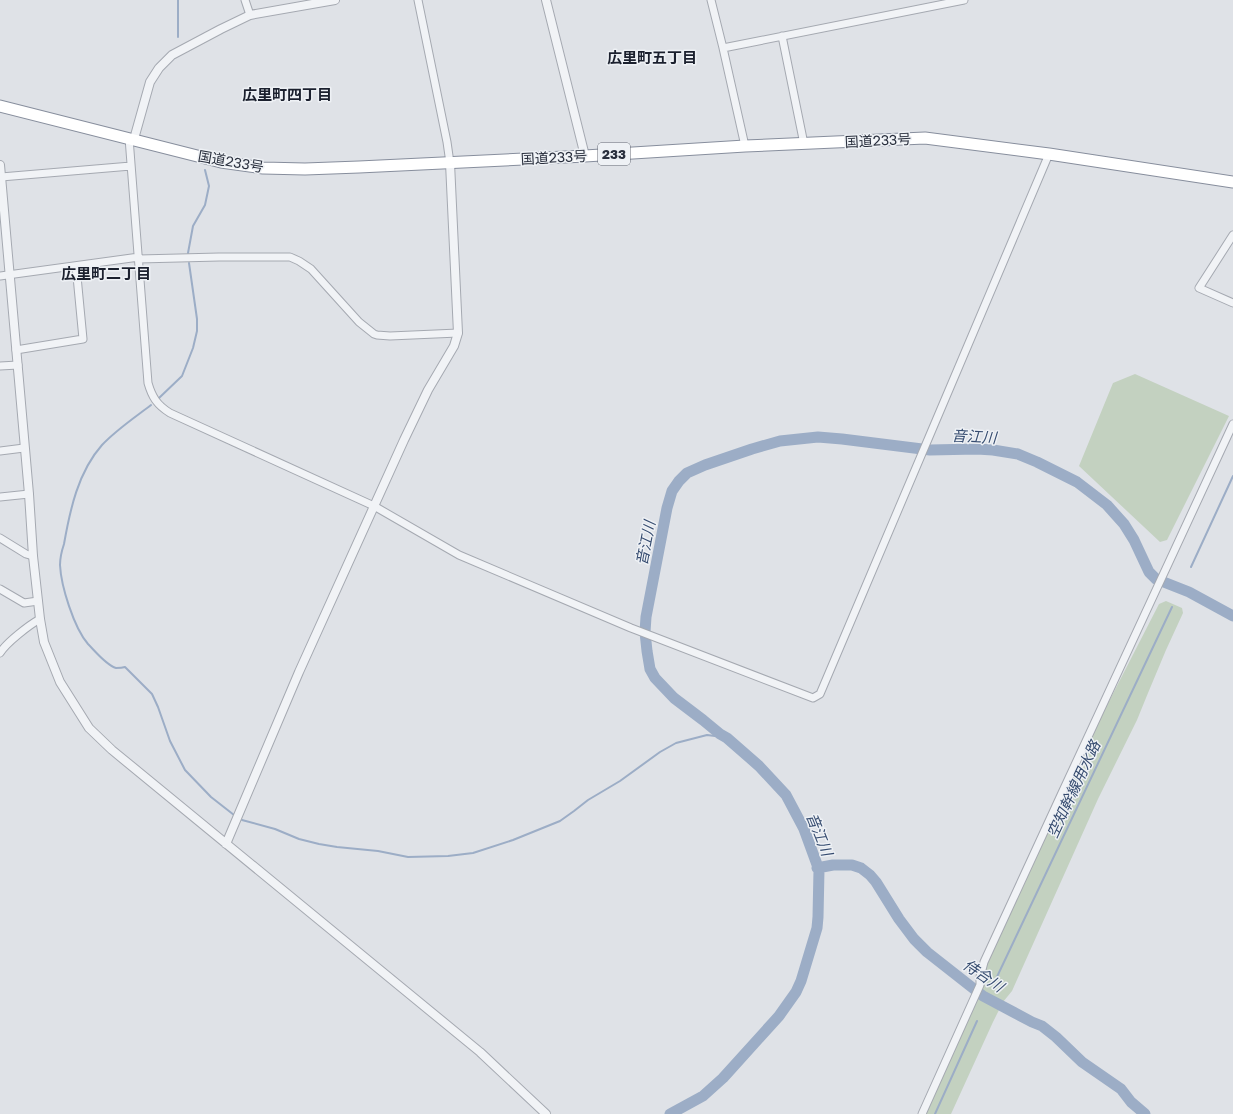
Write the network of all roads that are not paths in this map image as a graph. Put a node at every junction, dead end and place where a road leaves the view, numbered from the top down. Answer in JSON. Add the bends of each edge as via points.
{"nodes":[{"id":1,"x":244,"y":0,"type":"edge"},
{"id":2,"x":335,"y":0,"type":"edge"},
{"id":3,"x":418,"y":0,"type":"edge"},
{"id":4,"x":546,"y":0,"type":"edge"},
{"id":5,"x":711,"y":0,"type":"edge"},
{"id":6,"x":964,"y":0,"type":"edge"},
{"id":7,"x":250,"y":15,"type":"junction"},
{"id":8,"x":782,"y":36,"type":"junction"},
{"id":9,"x":724,"y":48,"type":"junction"},
{"id":10,"x":0,"y":106,"type":"edge"},
{"id":11,"x":132,"y":139,"type":"junction"},
{"id":12,"x":804,"y":144,"type":"junction"},
{"id":13,"x":745,"y":146,"type":"junction"},
{"id":14,"x":1049,"y":154,"type":"junction"},
{"id":15,"x":585,"y":156,"type":"junction"},
{"id":16,"x":450,"y":163,"type":"junction"},
{"id":17,"x":0,"y":164,"type":"edge"},
{"id":18,"x":131,"y":166,"type":"junction"},
{"id":19,"x":1,"y":176,"type":"junction"},
{"id":20,"x":1233,"y":182,"type":"edge"},
{"id":21,"x":1233,"y":235,"type":"edge"},
{"id":22,"x":139,"y":258,"type":"junction"},
{"id":23,"x":76,"y":266,"type":"junction"},
{"id":24,"x":10,"y":275,"type":"junction"},
{"id":25,"x":0,"y":276,"type":"edge"},
{"id":26,"x":1233,"y":303,"type":"edge"},
{"id":27,"x":458,"y":333,"type":"junction"},
{"id":28,"x":16,"y":350,"type":"junction"},
{"id":29,"x":18,"y":364,"type":"junction"},
{"id":30,"x":0,"y":366,"type":"edge"},
{"id":31,"x":1233,"y":424,"type":"edge"},
{"id":32,"x":24,"y":448,"type":"junction"},
{"id":33,"x":0,"y":451,"type":"edge"},
{"id":34,"x":29,"y":494,"type":"junction"},
{"id":35,"x":0,"y":497,"type":"edge"},
{"id":36,"x":374,"y":506,"type":"junction"},
{"id":37,"x":0,"y":538,"type":"edge"},
{"id":38,"x":33,"y":556,"type":"junction"},
{"id":39,"x":0,"y":589,"type":"edge"},
{"id":40,"x":38,"y":601,"type":"junction"},
{"id":41,"x":40,"y":619,"type":"junction"},
{"id":42,"x":0,"y":652,"type":"edge"},
{"id":43,"x":226,"y":844,"type":"junction"},
{"id":44,"x":546,"y":1114,"type":"edge"},
{"id":45,"x":922,"y":1114,"type":"edge"}],
"edges":[{"from":1,"to":7,"type":"street"},
{"from":2,"to":7,"type":"street"},
{"from":3,"to":16,"type":"street"},
{"from":4,"to":15,"type":"street"},
{"from":5,"to":9,"type":"street"},
{"from":6,"to":8,"type":"street"},
{"from":7,"to":11,"type":"street","via":[[172,55],[159,68],[150,82]]},
{"from":8,"to":9,"type":"street"},
{"from":8,"to":12,"type":"street"},
{"from":9,"to":13,"type":"street"},
{"from":10,"to":11,"type":"highway","name":"国道233号","number":"233"},
{"from":11,"to":16,"type":"highway","name":"国道233号","number":"233","via":[[221,162],[263,168],[305,169]]},
{"from":11,"to":18,"type":"street"},
{"from":12,"to":13,"type":"highway","name":"国道233号","number":"233"},
{"from":12,"to":14,"type":"highway","name":"国道233号","number":"233","via":[[925,138]]},
{"from":13,"to":15,"type":"highway","name":"国道233号","number":"233"},
{"from":14,"to":20,"type":"highway","name":"国道233号","number":"233"},
{"from":14,"to":36,"type":"street","via":[[820,694],[813,698],[631,628],[459,555]]},
{"from":15,"to":16,"type":"highway","name":"国道233号","number":"233"},
{"from":16,"to":27,"type":"street"},
{"from":17,"to":19,"type":"street"},
{"from":18,"to":19,"type":"street"},
{"from":18,"to":22,"type":"street"},
{"from":19,"to":24,"type":"street"},
{"from":21,"to":26,"type":"street","via":[[1199,288]]},
{"from":22,"to":23,"type":"street"},
{"from":22,"to":27,"type":"street","via":[[290,257],[311,269],[359,322],[374,334],[390,336]]},
{"from":22,"to":36,"type":"street","via":[[148,383],[161,408]]},
{"from":23,"to":24,"type":"street"},
{"from":23,"to":28,"type":"street","via":[[82,338]]},
{"from":24,"to":25,"type":"street"},
{"from":24,"to":28,"type":"street"},
{"from":27,"to":36,"type":"street","via":[[454,346],[428,390]]},
{"from":28,"to":29,"type":"street"},
{"from":29,"to":30,"type":"street"},
{"from":29,"to":32,"type":"street"},
{"from":31,"to":45,"type":"street","via":[[984,962],[980,984]]},
{"from":32,"to":33,"type":"street"},
{"from":32,"to":34,"type":"street"},
{"from":34,"to":35,"type":"street"},
{"from":34,"to":38,"type":"street"},
{"from":36,"to":43,"type":"street","via":[[299,672]]},
{"from":37,"to":38,"type":"street"},
{"from":38,"to":40,"type":"street"},
{"from":39,"to":40,"type":"street","via":[[24,604]]},
{"from":40,"to":41,"type":"street"},
{"from":41,"to":42,"type":"street"},
{"from":41,"to":43,"type":"street","via":[[44,642],[60,682],[89,728],[135,770]]},
{"from":43,"to":44,"type":"street","via":[[480,1052]]}]}
